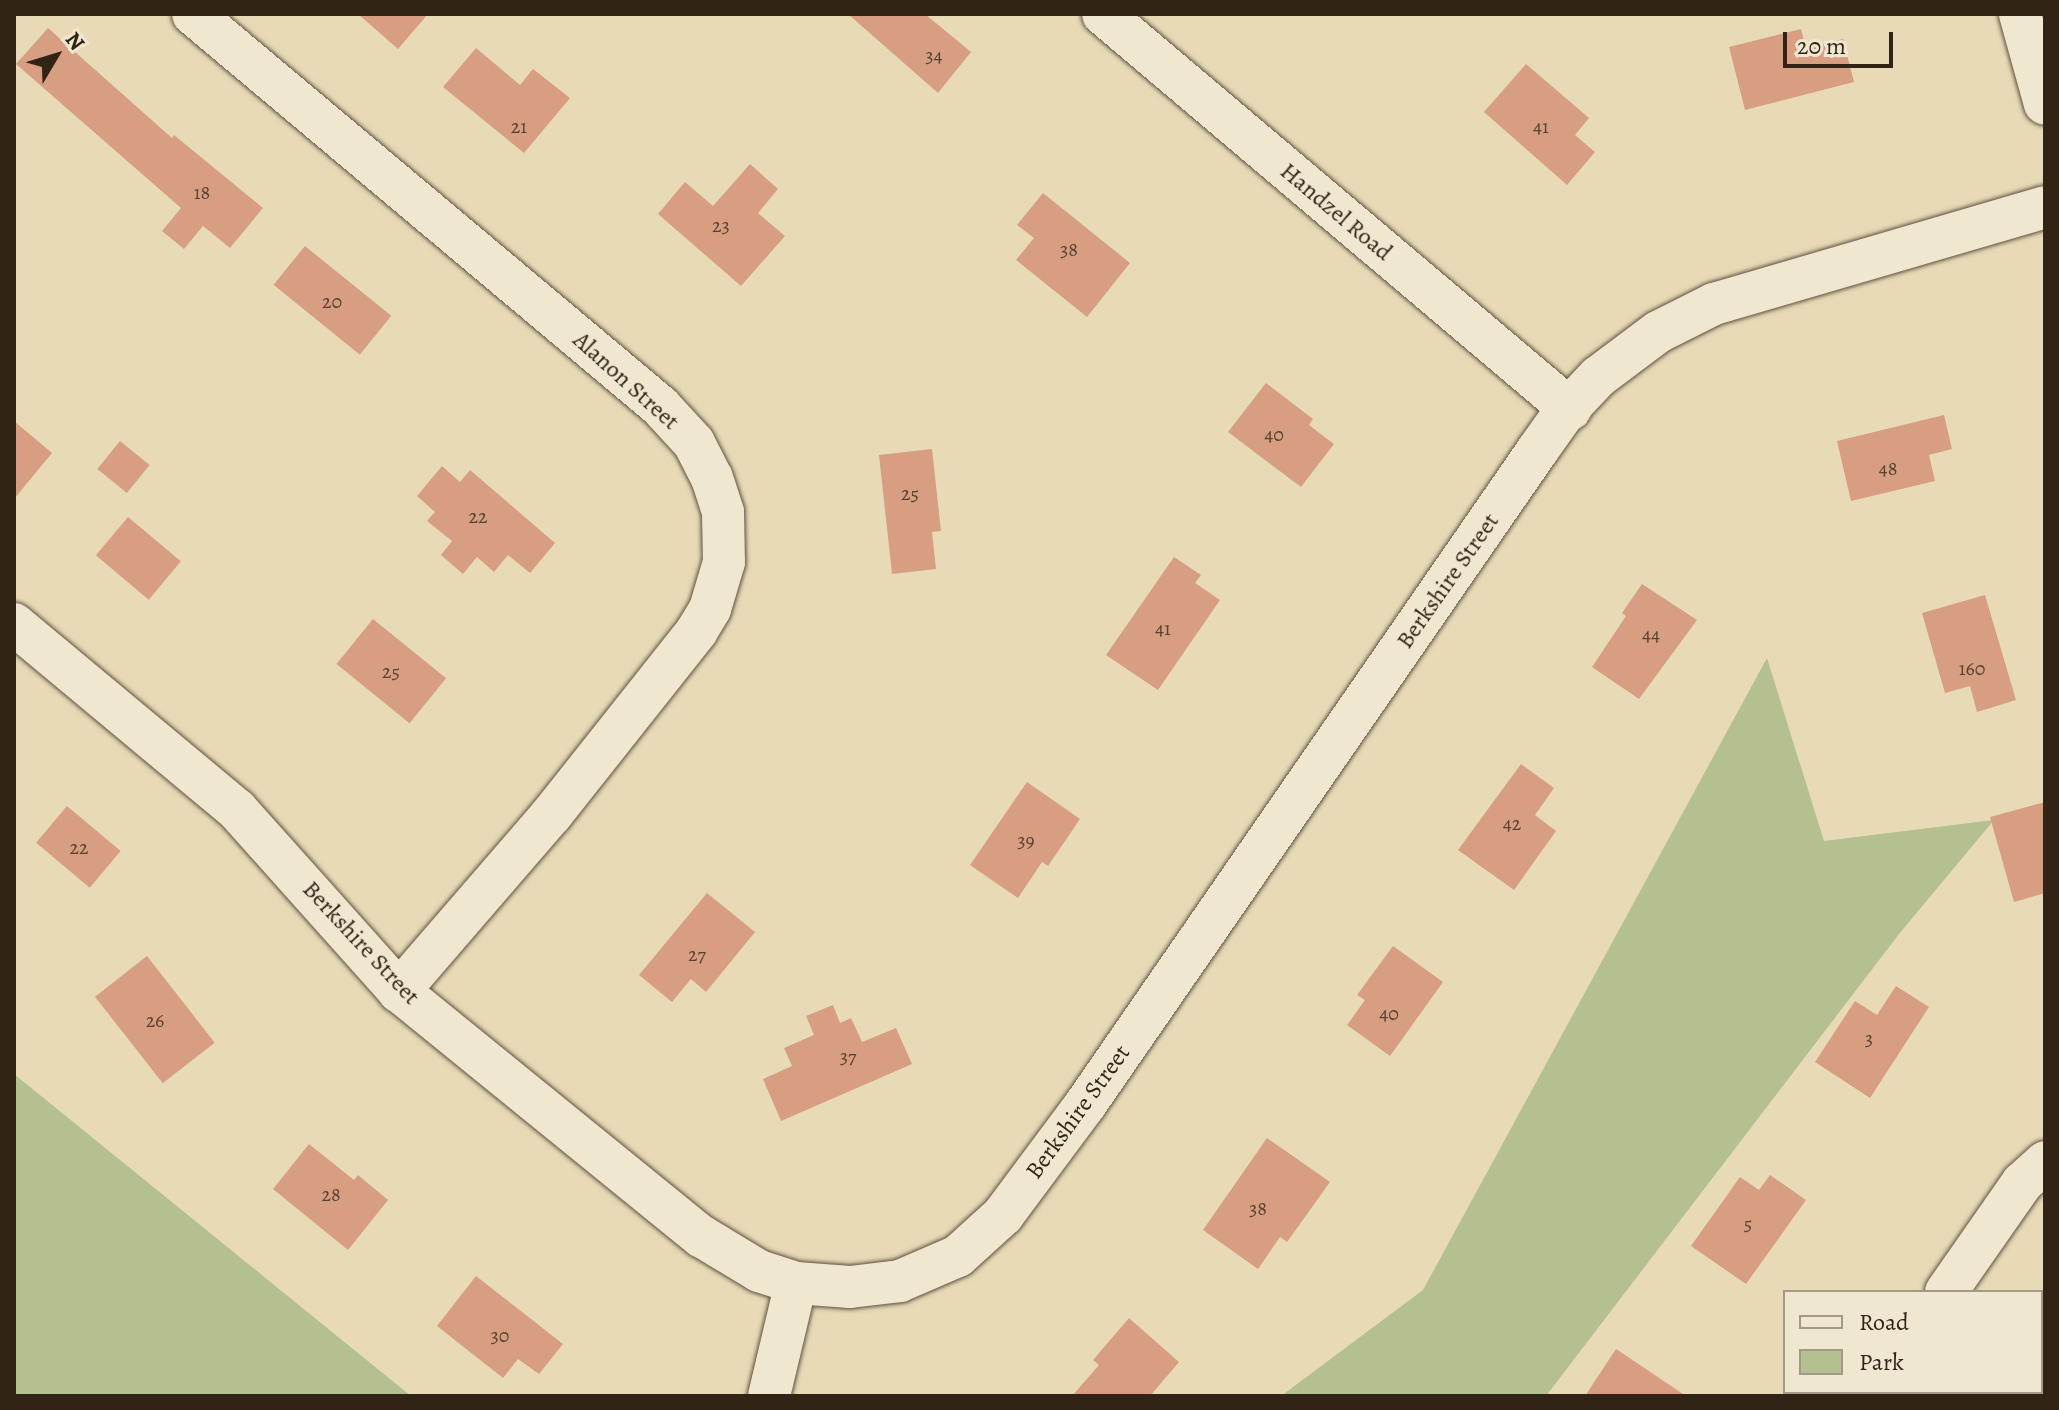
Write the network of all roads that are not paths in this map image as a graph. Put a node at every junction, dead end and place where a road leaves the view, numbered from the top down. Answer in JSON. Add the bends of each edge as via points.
{"nodes":[{"id":1,"x":193,"y":14,"type":"edge"},
{"id":2,"x":1103,"y":14,"type":"edge"},
{"id":3,"x":2020,"y":14,"type":"edge"},
{"id":4,"x":2045,"y":104,"type":"edge"},
{"id":5,"x":2045,"y":207,"type":"edge"},
{"id":6,"x":1570,"y":409,"type":"junction"},
{"id":7,"x":14,"y":624,"type":"edge"},
{"id":8,"x":399,"y":991,"type":"junction"},
{"id":9,"x":2045,"y":1162,"type":"edge"},
{"id":10,"x":796,"y":1283,"type":"junction"},
{"id":11,"x":1947,"y":1290,"type":"edge"},
{"id":12,"x":769,"y":1396,"type":"edge"}],
"edges":[{"from":1,"to":8,"type":"street","name":"Alanon Street","via":[[660,406],[694,443],[723,512],[724,562],[710,609],[697,631],[561,804]]},
{"from":2,"to":6,"type":"street","name":"Handzel Road"},
{"from":3,"to":4,"type":"street"},
{"from":5,"to":6,"type":"street","name":"Berkshire Street","via":[[1714,304],[1632,349]]},
{"from":6,"to":10,"type":"street","name":"Berkshire Street","via":[[1003,1215],[958,1256],[924,1274],[850,1287]]},
{"from":7,"to":8,"type":"street","name":"Berkshire Street","via":[[237,810]]},
{"from":8,"to":10,"type":"street","name":"Berkshire Street","via":[[701,1236],[759,1271]]},
{"from":9,"to":11,"type":"street","via":[[2022,1183]]},
{"from":10,"to":12,"type":"street"}]}
